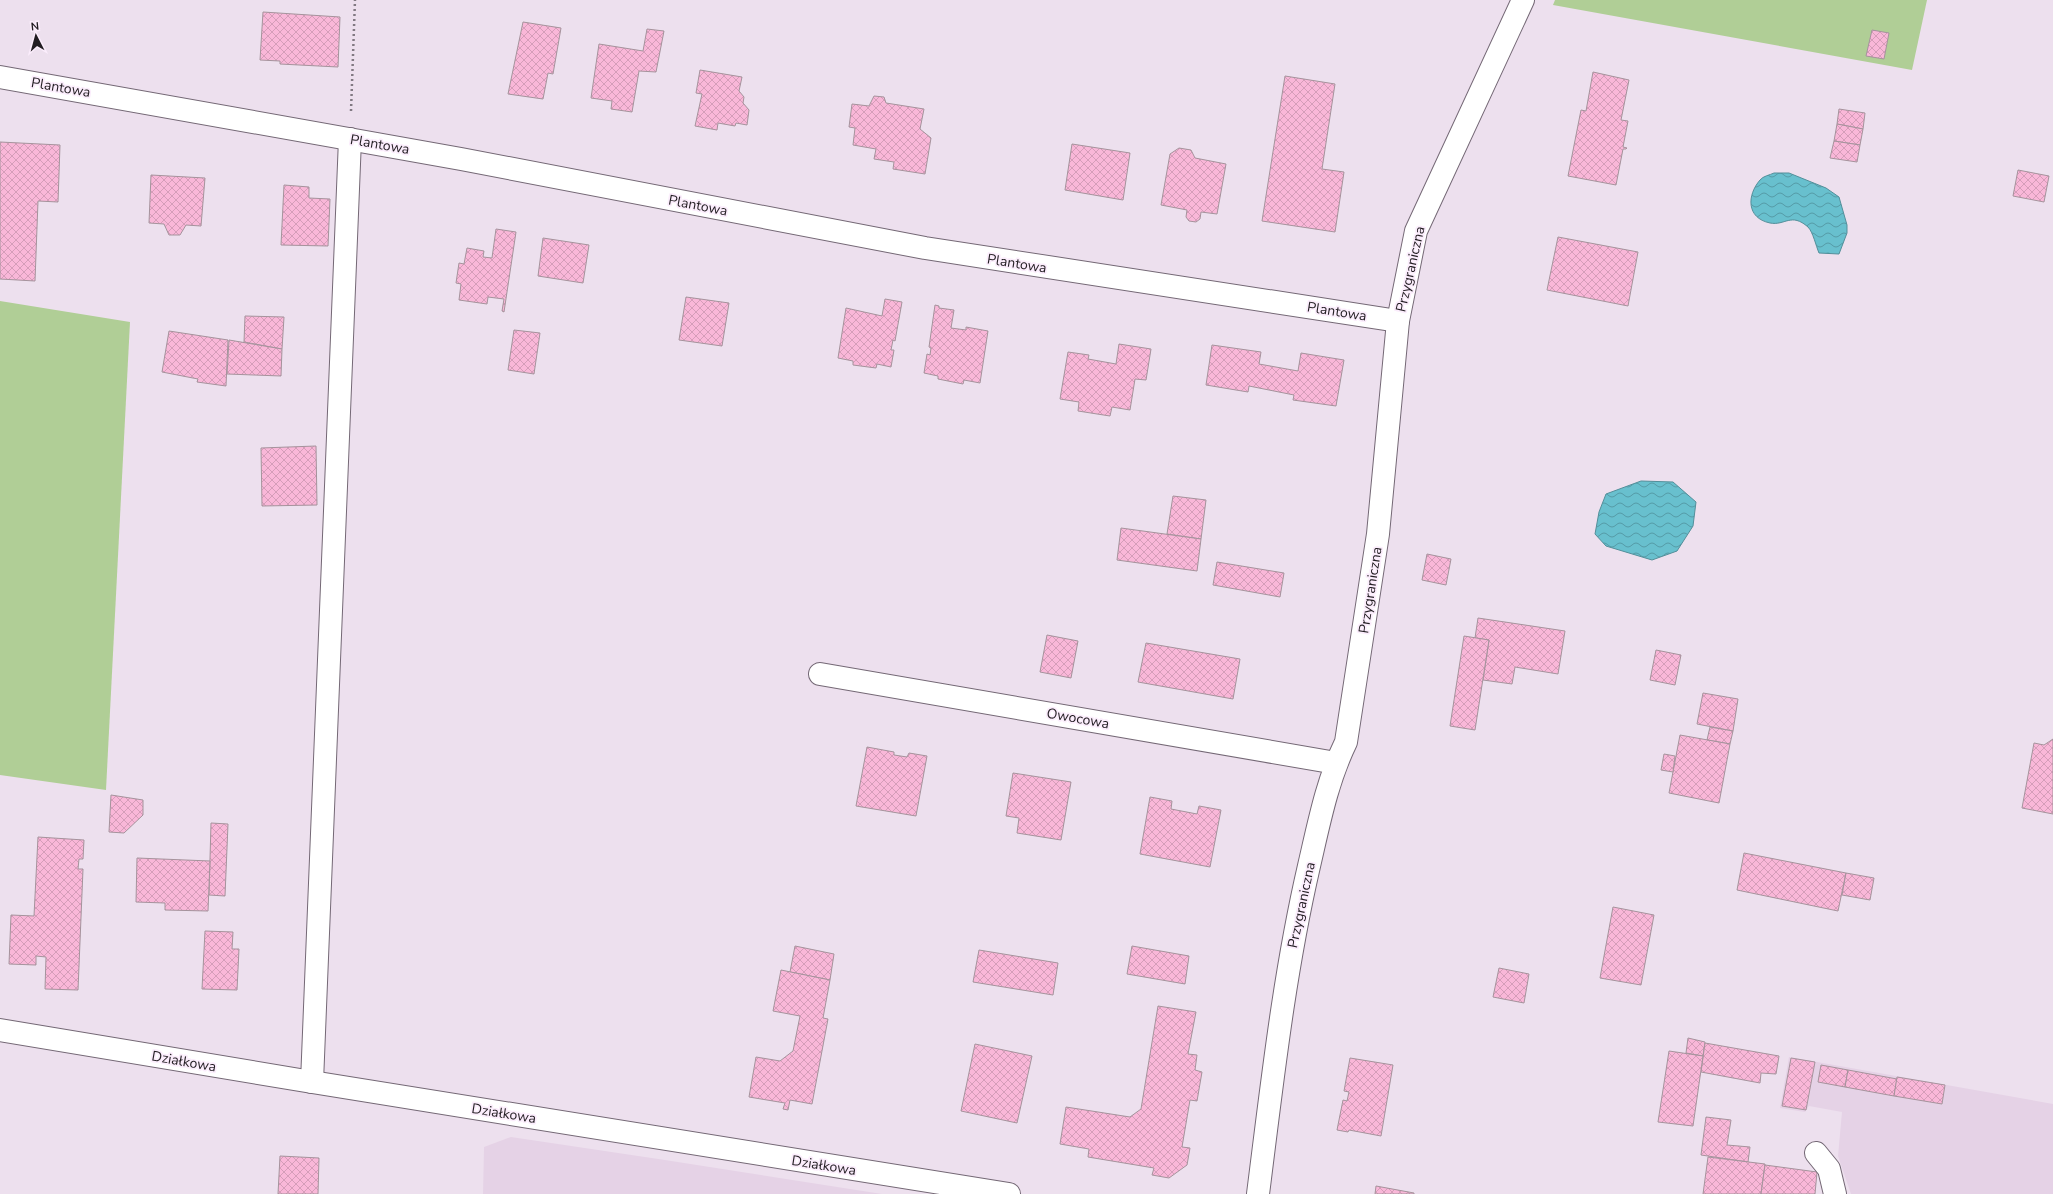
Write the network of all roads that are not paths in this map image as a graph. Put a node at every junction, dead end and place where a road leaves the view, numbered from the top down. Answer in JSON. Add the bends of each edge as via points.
{"nodes":[{"id":1,"x":1523,"y":0,"type":"edge"},
{"id":2,"x":0,"y":76,"type":"edge"},
{"id":3,"x":350,"y":139,"type":"junction"},
{"id":4,"x":1398,"y":321,"type":"junction"},
{"id":5,"x":820,"y":674,"type":"dead end"},
{"id":6,"x":1336,"y":763,"type":"junction"},
{"id":7,"x":0,"y":1030,"type":"edge"},
{"id":8,"x":312,"y":1082,"type":"junction"},
{"id":9,"x":1816,"y":1153,"type":"dead end"},
{"id":10,"x":1008,"y":1194,"type":"edge"},
{"id":11,"x":1258,"y":1194,"type":"edge"},
{"id":12,"x":1835,"y":1194,"type":"edge"}],
"edges":[{"from":1,"to":4,"type":"street","name":"Przygraniczna","via":[[1416,231]]},
{"from":2,"to":3,"type":"street","name":"Plantowa"},
{"from":3,"to":4,"type":"street","name":"Plantowa","via":[[925,248]]},
{"from":3,"to":8,"type":"street"},
{"from":4,"to":6,"type":"street","name":"Przygraniczna","via":[[1378,534],[1346,742]]},
{"from":5,"to":6,"type":"street","name":"Owocowa"},
{"from":6,"to":11,"type":"street","name":"Przygraniczna","via":[[1325,796],[1298,913]]},
{"from":7,"to":8,"type":"street","name":"Działkowa"},
{"from":8,"to":10,"type":"street","name":"Działkowa"},
{"from":9,"to":12,"type":"street","via":[[1829,1169]]}]}
